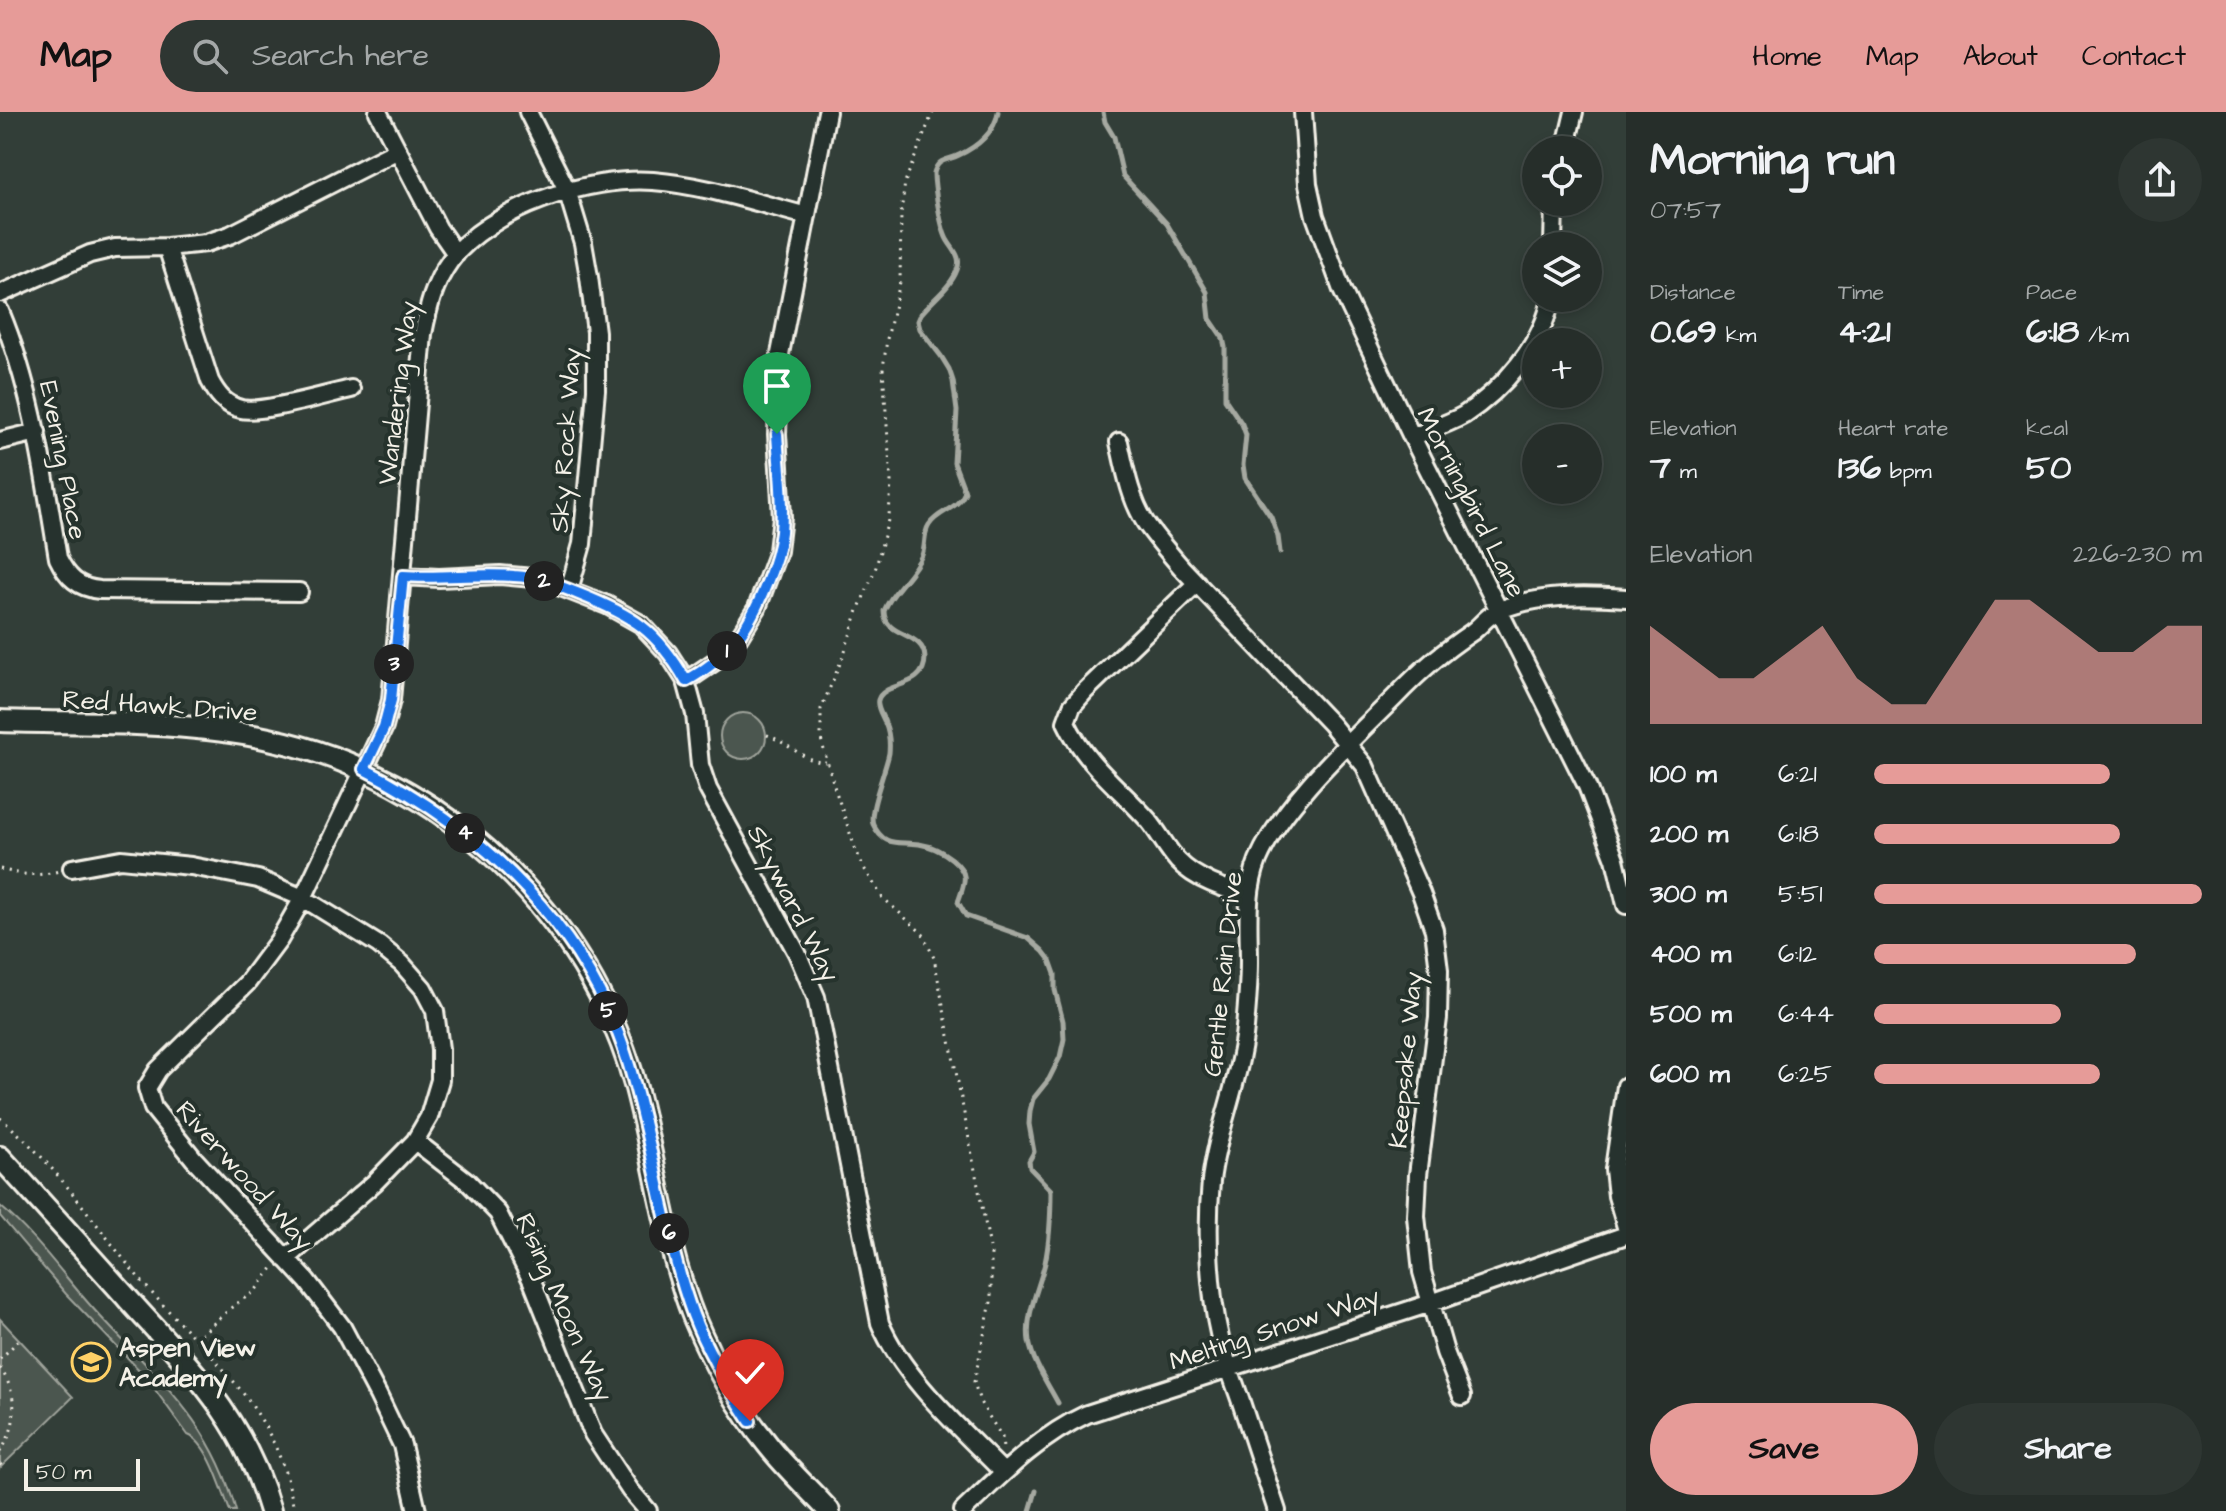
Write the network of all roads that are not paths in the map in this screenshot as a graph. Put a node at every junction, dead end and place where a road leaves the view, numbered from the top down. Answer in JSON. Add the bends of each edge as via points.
{"nodes":[{"id":1,"x":378,"y":112,"type":"edge"},
{"id":2,"x":528,"y":112,"type":"edge"},
{"id":3,"x":827,"y":112,"type":"edge"},
{"id":4,"x":1303,"y":112,"type":"edge"},
{"id":5,"x":1574,"y":112,"type":"edge"},
{"id":6,"x":1568,"y":136,"type":"edge"},
{"id":7,"x":398,"y":150,"type":"junction"},
{"id":8,"x":567,"y":190,"type":"junction"},
{"id":9,"x":807,"y":216,"type":"junction"},
{"id":10,"x":167,"y":247,"type":"junction"},
{"id":11,"x":456,"y":254,"type":"junction"},
{"id":12,"x":0,"y":294,"type":"edge"},
{"id":13,"x":0,"y":311,"type":"edge"},
{"id":14,"x":1546,"y":312,"type":"edge"},
{"id":15,"x":351,"y":389,"type":"dead end"},
{"id":16,"x":37,"y":432,"type":"junction"},
{"id":17,"x":1412,"y":437,"type":"junction"},
{"id":18,"x":0,"y":441,"type":"edge"},
{"id":19,"x":1119,"y":442,"type":"dead end"},
{"id":20,"x":403,"y":576,"type":"junction"},
{"id":21,"x":1197,"y":583,"type":"junction"},
{"id":22,"x":569,"y":590,"type":"junction"},
{"id":23,"x":299,"y":592,"type":"dead end"},
{"id":24,"x":1626,"y":598,"type":"edge"},
{"id":25,"x":1500,"y":610,"type":"junction"},
{"id":26,"x":686,"y":681,"type":"junction"},
{"id":27,"x":0,"y":721,"type":"edge"},
{"id":28,"x":1349,"y":743,"type":"junction"},
{"id":29,"x":364,"y":769,"type":"junction"},
{"id":30,"x":72,"y":868,"type":"road end"},
{"id":31,"x":1249,"y":896,"type":"junction"},
{"id":32,"x":303,"y":898,"type":"junction"},
{"id":33,"x":1626,"y":905,"type":"edge"},
{"id":34,"x":1626,"y":1086,"type":"edge"},
{"id":35,"x":415,"y":1141,"type":"junction"},
{"id":36,"x":0,"y":1157,"type":"edge"},
{"id":37,"x":1626,"y":1227,"type":"edge"},
{"id":38,"x":1626,"y":1235,"type":"edge"},
{"id":39,"x":286,"y":1259,"type":"junction"},
{"id":40,"x":1431,"y":1303,"type":"junction"},
{"id":41,"x":1230,"y":1368,"type":"junction"},
{"id":42,"x":1462,"y":1396,"type":"dead end"},
{"id":43,"x":998,"y":1467,"type":"junction"},
{"id":44,"x":270,"y":1511,"type":"edge"},
{"id":45,"x":417,"y":1511,"type":"edge"},
{"id":46,"x":648,"y":1511,"type":"edge"},
{"id":47,"x":829,"y":1511,"type":"edge"},
{"id":48,"x":963,"y":1511,"type":"edge"},
{"id":49,"x":1277,"y":1511,"type":"edge"}],
"edges":[{"from":1,"to":7,"type":"street"},
{"from":2,"to":8,"type":"street","name":"Sky Rock Way"},
{"from":3,"to":9,"type":"street"},
{"from":4,"to":17,"type":"street","name":"Morningbird Lane","via":[[1315,216],[1342,290]]},
{"from":5,"to":6,"type":"street"},
{"from":7,"to":10,"type":"street","via":[[230,235]]},
{"from":7,"to":11,"type":"street"},
{"from":8,"to":9,"type":"street","name":"Wandering Way","via":[[624,180],[676,183]]},
{"from":8,"to":11,"type":"street","name":"Wandering Way","via":[[507,216]]},
{"from":8,"to":22,"type":"street","name":"Sky Rock Way","via":[[589,277],[596,357],[582,544]]},
{"from":9,"to":26,"type":"street","via":[[779,368],[778,551],[757,608],[739,637]]},
{"from":10,"to":12,"type":"street","via":[[90,254]]},
{"from":10,"to":15,"type":"street","via":[[210,381],[226,403],[257,410]]},
{"from":11,"to":20,"type":"street","name":"Wandering Way","via":[[435,286],[423,334]]},
{"from":13,"to":16,"type":"street","name":"Evening Place"},
{"from":14,"to":17,"type":"street","via":[[1516,367],[1483,402]]},
{"from":16,"to":18,"type":"street"},
{"from":16,"to":23,"type":"street","name":"Evening Place","via":[[58,558],[77,584],[100,590]]},
{"from":17,"to":25,"type":"street","name":"Morningbird Lane"},
{"from":19,"to":21,"type":"street","name":"Keepsake Way","via":[[1144,521]]},
{"from":20,"to":22,"type":"street","name":"Skyward Way","via":[[518,576]]},
{"from":20,"to":29,"type":"street","name":"Wandering Way","via":[[391,700]]},
{"from":21,"to":28,"type":"street","name":"Keepsake Way"},
{"from":21,"to":31,"type":"street","via":[[1085,691],[1066,722],[1085,756],[1149,821],[1178,861]]},
{"from":22,"to":26,"type":"street","name":"Skyward Way","via":[[641,624]]},
{"from":24,"to":25,"type":"street","name":"Gentle Rain Drive","via":[[1555,597]]},
{"from":25,"to":28,"type":"street","name":"Gentle Rain Drive","via":[[1425,666]]},
{"from":25,"to":33,"type":"street","name":"Morningbird Lane","via":[[1587,786]]},
{"from":26,"to":43,"type":"street","name":"Skyward Way","via":[[708,789],[816,997],[880,1323],[905,1368]]},
{"from":27,"to":29,"type":"street","name":"Red Hawk Drive","via":[[213,730],[267,738]]},
{"from":28,"to":31,"type":"street","name":"Gentle Rain Drive","via":[[1272,836]]},
{"from":28,"to":40,"type":"street","name":"Keepsake Way","via":[[1365,766],[1434,930],[1438,1018],[1416,1216]]},
{"from":29,"to":32,"type":"street","name":"Riverwood Way"},
{"from":29,"to":47,"type":"street","name":"Red Hawk Drive","via":[[424,803],[499,860],[537,900],[590,976],[627,1059],[681,1278],[705,1343],[750,1421]]},
{"from":30,"to":32,"type":"street","via":[[121,859],[191,866],[258,879]]},
{"from":31,"to":41,"type":"street","name":"Gentle Rain Drive","via":[[1245,1033],[1215,1155],[1209,1206],[1214,1295]]},
{"from":32,"to":35,"type":"street","via":[[402,964],[435,1011],[440,1080]]},
{"from":32,"to":39,"type":"street","name":"Riverwood Way","via":[[247,983],[158,1070],[147,1088],[153,1108],[194,1159]]},
{"from":34,"to":37,"type":"street","via":[[1614,1169]]},
{"from":35,"to":39,"type":"street"},
{"from":35,"to":46,"type":"street","name":"Rising Moon Way","via":[[498,1213],[532,1281],[593,1434]]},
{"from":36,"to":44,"type":"street","via":[[216,1398],[251,1458]]},
{"from":38,"to":40,"type":"street","name":"Melting Snow Way"},
{"from":39,"to":45,"type":"street","name":"Riverwood Way","via":[[342,1327],[378,1395],[402,1445]]},
{"from":40,"to":41,"type":"street","name":"Melting Snow Way"},
{"from":40,"to":42,"type":"street","name":"Keepsake Way"},
{"from":41,"to":43,"type":"street","name":"Melting Snow Way","via":[[1087,1414]]},
{"from":41,"to":49,"type":"street","name":"Gentle Rain Drive"},
{"from":43,"to":48,"type":"street","name":"Melting Snow Way"}]}
